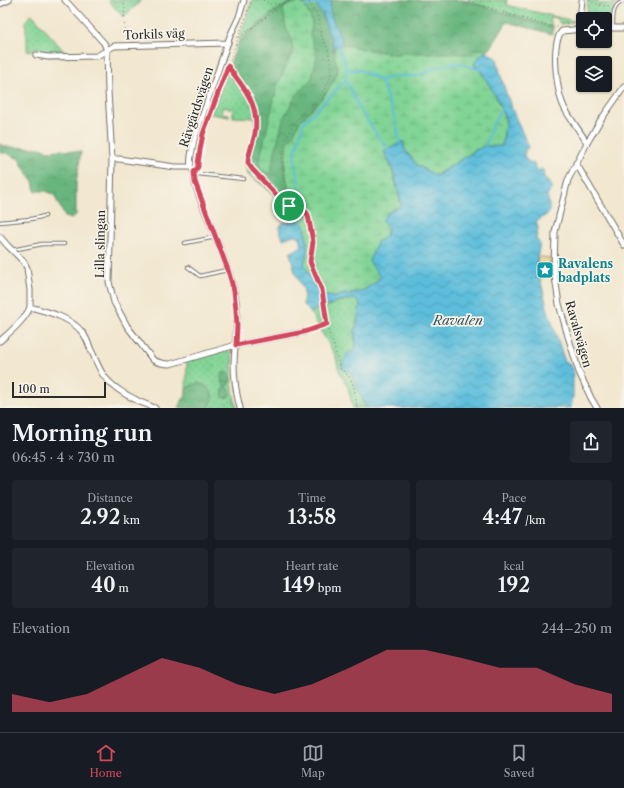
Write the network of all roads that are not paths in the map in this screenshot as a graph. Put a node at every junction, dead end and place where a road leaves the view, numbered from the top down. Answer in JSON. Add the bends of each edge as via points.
{"nodes":[{"id":1,"x":9,"y":0,"type":"edge"},
{"id":2,"x":65,"y":0,"type":"edge"},
{"id":3,"x":244,"y":0,"type":"edge"},
{"id":4,"x":582,"y":0,"type":"edge"},
{"id":5,"x":624,"y":1,"type":"edge"},
{"id":6,"x":0,"y":4,"type":"edge"},
{"id":7,"x":581,"y":12,"type":"edge"},
{"id":8,"x":613,"y":28,"type":"joint"},
{"id":9,"x":624,"y":28,"type":"edge"},
{"id":10,"x":576,"y":30,"type":"edge"},
{"id":11,"x":228,"y":43,"type":"junction"},
{"id":12,"x":107,"y":50,"type":"junction"},
{"id":13,"x":36,"y":55,"type":"dead end"},
{"id":14,"x":624,"y":87,"type":"edge"},
{"id":15,"x":587,"y":143,"type":"junction"},
{"id":16,"x":112,"y":159,"type":"junction"},
{"id":17,"x":576,"y":163,"type":"junction"},
{"id":18,"x":192,"y":169,"type":"junction"},
{"id":19,"x":244,"y":179,"type":"dead end"},
{"id":20,"x":45,"y":216,"type":"dead end"},
{"id":21,"x":0,"y":222,"type":"edge"},
{"id":22,"x":0,"y":237,"type":"edge"},
{"id":23,"x":216,"y":238,"type":"junction"},
{"id":24,"x":185,"y":243,"type":"dead end"},
{"id":25,"x":64,"y":244,"type":"dead end"},
{"id":26,"x":624,"y":245,"type":"edge"},
{"id":27,"x":12,"y":250,"type":"junction"},
{"id":28,"x":188,"y":267,"type":"dead end"},
{"id":29,"x":228,"y":270,"type":"junction"},
{"id":30,"x":30,"y":307,"type":"junction"},
{"id":31,"x":304,"y":332,"type":"road end"},
{"id":32,"x":0,"y":341,"type":"edge"},
{"id":33,"x":236,"y":345,"type":"junction"},
{"id":34,"x":148,"y":407,"type":"edge"},
{"id":35,"x":155,"y":408,"type":"edge"},
{"id":36,"x":240,"y":408,"type":"edge"},
{"id":37,"x":597,"y":408,"type":"edge"}],
"edges":[{"from":1,"to":6,"type":"street"},
{"from":2,"to":12,"type":"street","via":[[104,43]]},
{"from":3,"to":11,"type":"street","name":"Rävgärdsvägen"},
{"from":4,"to":7,"type":"street"},
{"from":5,"to":8,"type":"lane","via":[[615,7]]},
{"from":8,"to":9,"type":"street"},
{"from":10,"to":15,"type":"street","via":[[562,31],[559,34],[556,66],[560,95],[565,108]]},
{"from":11,"to":12,"type":"street","name":"Torkils väg","via":[[125,45]]},
{"from":11,"to":18,"type":"street","name":"Rävgärdsvägen","via":[[194,140]]},
{"from":12,"to":13,"type":"street","name":"Torkils väg","via":[[98,56]]},
{"from":12,"to":16,"type":"street","name":"Lilla slingan"},
{"from":14,"to":15,"type":"street","name":"Ravalsvägen"},
{"from":15,"to":17,"type":"street","name":"Ravalsvägen"},
{"from":16,"to":18,"type":"street"},
{"from":16,"to":33,"type":"street","name":"Lilla slingan","via":[[109,282],[114,302],[127,326],[153,360],[162,364]]},
{"from":17,"to":26,"type":"street"},
{"from":17,"to":37,"type":"street","name":"Ravalsvägen","via":[[568,180],[555,232],[554,270],[559,304],[579,372]]},
{"from":18,"to":19,"type":"lane","via":[[198,174]]},
{"from":18,"to":23,"type":"street","name":"Rävgärdsvägen"},
{"from":20,"to":21,"type":"lane"},
{"from":22,"to":27,"type":"street"},
{"from":23,"to":24,"type":"lane"},
{"from":23,"to":29,"type":"street","name":"Rävgärdsvägen"},
{"from":25,"to":27,"type":"lane","via":[[42,244]]},
{"from":27,"to":30,"type":"street","via":[[27,268]]},
{"from":28,"to":29,"type":"lane","via":[[200,276]]},
{"from":29,"to":33,"type":"street","name":"Rävgärdsvägen","via":[[234,291]]},
{"from":30,"to":32,"type":"street","via":[[19,323]]},
{"from":30,"to":34,"type":"street","via":[[73,323],[83,332],[103,375],[110,383]]},
{"from":31,"to":33,"type":"street","name":"Lilla slingan"},
{"from":33,"to":36,"type":"street","name":"Rävgärdsvägen","via":[[234,363]]},
{"from":34,"to":35,"type":"street"}]}
